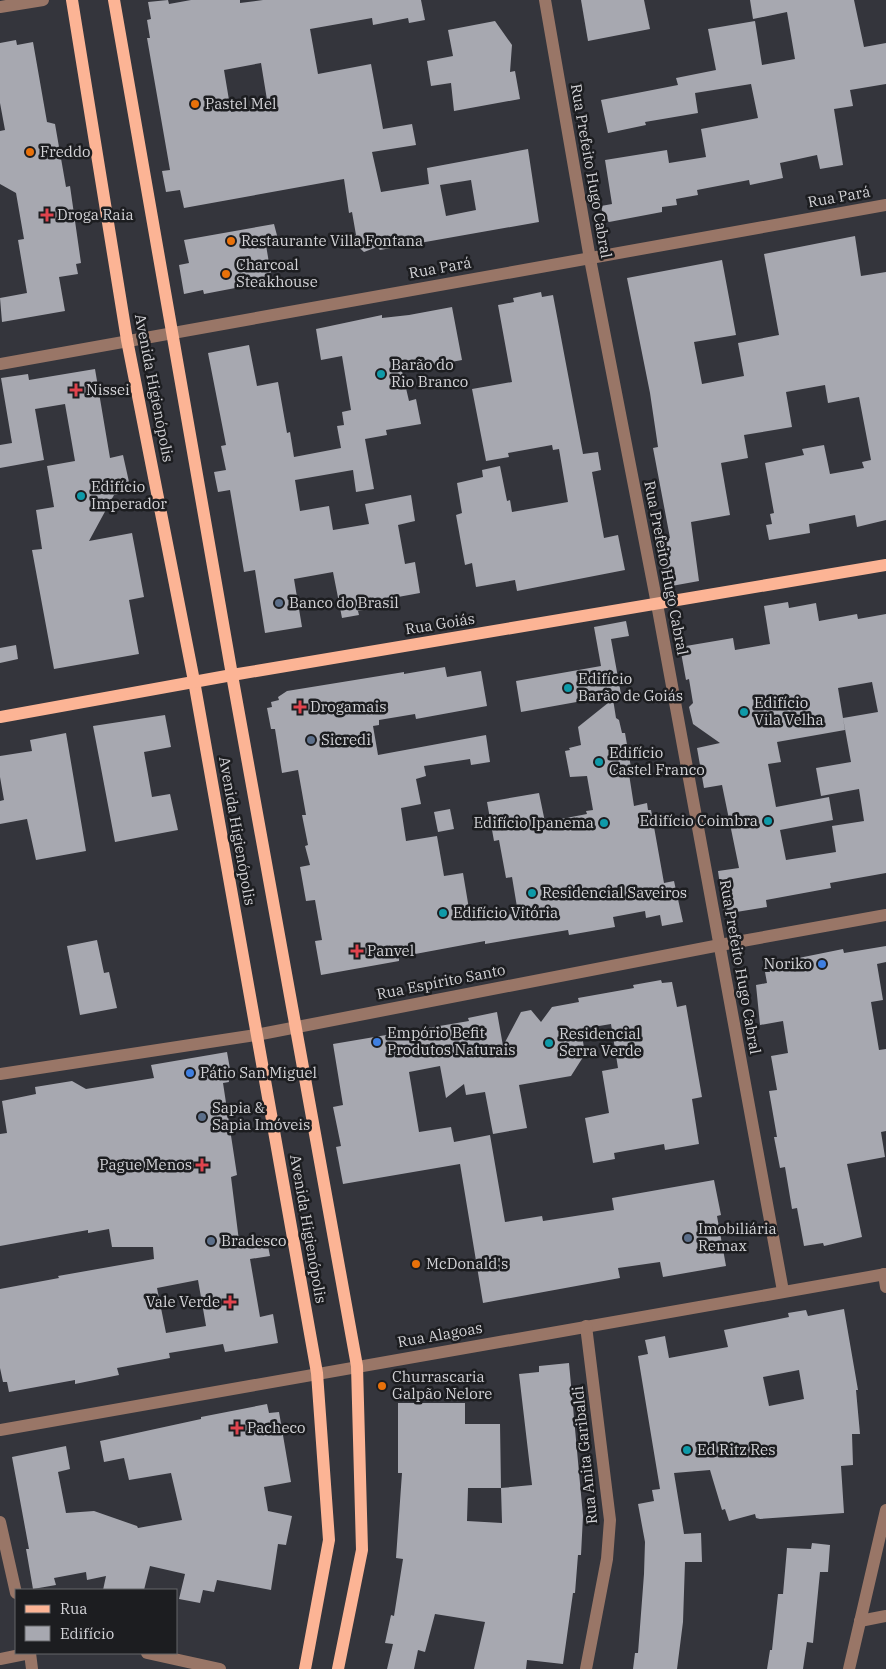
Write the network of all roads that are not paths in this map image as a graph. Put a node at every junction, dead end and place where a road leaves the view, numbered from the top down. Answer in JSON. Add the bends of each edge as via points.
{"nodes":[{"id":1,"x":43,"y":0,"type":"edge"},
{"id":2,"x":72,"y":0,"type":"edge"},
{"id":3,"x":114,"y":0,"type":"edge"},
{"id":4,"x":545,"y":0,"type":"edge"},
{"id":5,"x":0,"y":7,"type":"edge"},
{"id":6,"x":886,"y":205,"type":"edge"},
{"id":7,"x":590,"y":258,"type":"junction"},
{"id":8,"x":173,"y":331,"type":"junction"},
{"id":9,"x":127,"y":340,"type":"junction"},
{"id":10,"x":0,"y":364,"type":"edge"},
{"id":11,"x":886,"y":565,"type":"edge"},
{"id":12,"x":657,"y":604,"type":"junction"},
{"id":13,"x":232,"y":675,"type":"junction"},
{"id":14,"x":194,"y":681,"type":"junction"},
{"id":15,"x":0,"y":717,"type":"edge"},
{"id":16,"x":886,"y":916,"type":"edge"},
{"id":17,"x":720,"y":945,"type":"junction"},
{"id":18,"x":297,"y":1027,"type":"junction"},
{"id":19,"x":256,"y":1035,"type":"junction"},
{"id":20,"x":0,"y":1074,"type":"edge"},
{"id":21,"x":885,"y":1274,"type":"edge"},
{"id":22,"x":886,"y":1287,"type":"edge"},
{"id":23,"x":783,"y":1290,"type":"junction"},
{"id":24,"x":586,"y":1326,"type":"junction"},
{"id":25,"x":357,"y":1366,"type":"junction"},
{"id":26,"x":317,"y":1373,"type":"junction"},
{"id":27,"x":0,"y":1430,"type":"edge"},
{"id":28,"x":886,"y":1510,"type":"edge"},
{"id":29,"x":0,"y":1522,"type":"edge"},
{"id":30,"x":15,"y":1589,"type":"edge"},
{"id":31,"x":886,"y":1616,"type":"edge"},
{"id":32,"x":860,"y":1621,"type":"junction"},
{"id":33,"x":25,"y":1654,"type":"edge"},
{"id":34,"x":30,"y":1654,"type":"edge"},
{"id":35,"x":151,"y":1654,"type":"edge"},
{"id":36,"x":0,"y":1659,"type":"edge"},
{"id":37,"x":32,"y":1669,"type":"edge"},
{"id":38,"x":220,"y":1669,"type":"edge"},
{"id":39,"x":306,"y":1669,"type":"edge"},
{"id":40,"x":338,"y":1669,"type":"edge"},
{"id":41,"x":586,"y":1669,"type":"edge"},
{"id":42,"x":849,"y":1669,"type":"edge"}],
"edges":[{"from":1,"to":5,"type":"street"},
{"from":2,"to":9,"type":"main road","name":"Avenida Higienópolis"},
{"from":3,"to":8,"type":"main road","name":"Avenida Higienópolis"},
{"from":4,"to":7,"type":"street","name":"Rua Prefeito Hugo Cabral"},
{"from":6,"to":7,"type":"street","name":"Rua Pará"},
{"from":7,"to":8,"type":"street","name":"Rua Pará"},
{"from":7,"to":12,"type":"street","name":"Rua Prefeito Hugo Cabral"},
{"from":8,"to":9,"type":"street","name":"Rua Pará"},
{"from":8,"to":13,"type":"main road","name":"Avenida Higienópolis"},
{"from":9,"to":10,"type":"street","name":"Rua Pará"},
{"from":9,"to":14,"type":"main road","name":"Avenida Higienópolis"},
{"from":11,"to":12,"type":"main road","name":"Rua Goiás"},
{"from":12,"to":13,"type":"main road","name":"Rua Goiás"},
{"from":12,"to":17,"type":"street","name":"Rua Prefeito Hugo Cabral"},
{"from":13,"to":14,"type":"main road","name":"Rua Goiás"},
{"from":13,"to":18,"type":"main road","name":"Avenida Higienópolis"},
{"from":14,"to":15,"type":"main road","name":"Rua Goiás"},
{"from":14,"to":19,"type":"main road","name":"Avenida Higienópolis"},
{"from":16,"to":17,"type":"street","name":"Rua Espírito Santo"},
{"from":17,"to":18,"type":"street","name":"Rua Espírito Santo"},
{"from":17,"to":23,"type":"street","name":"Rua Prefeito Hugo Cabral"},
{"from":18,"to":19,"type":"street","name":"Rua Espírito Santo"},
{"from":18,"to":25,"type":"main road","name":"Avenida Higienópolis"},
{"from":19,"to":20,"type":"street","name":"Rua Espírito Santo"},
{"from":19,"to":26,"type":"main road","name":"Avenida Higienópolis"},
{"from":21,"to":22,"type":"street"},
{"from":21,"to":23,"type":"street","name":"Rua Alagoas"},
{"from":23,"to":24,"type":"street","name":"Rua Alagoas"},
{"from":24,"to":25,"type":"street","name":"Rua Alagoas"},
{"from":24,"to":41,"type":"street","name":"Rua Anita Garibaldi","via":[[610,1520],[607,1559]]},
{"from":25,"to":26,"type":"street","name":"Rua Alagoas"},
{"from":25,"to":40,"type":"main road","name":"Avenida Higienópolis","via":[[362,1550]]},
{"from":26,"to":27,"type":"street","name":"Rua Alagoas"},
{"from":26,"to":39,"type":"main road","name":"Avenida Higienópolis","via":[[329,1540]]},
{"from":28,"to":32,"type":"street"},
{"from":29,"to":30,"type":"street"},
{"from":31,"to":32,"type":"street"},
{"from":32,"to":42,"type":"street"},
{"from":33,"to":36,"type":"street"},
{"from":34,"to":37,"type":"street"},
{"from":35,"to":38,"type":"street"}]}
